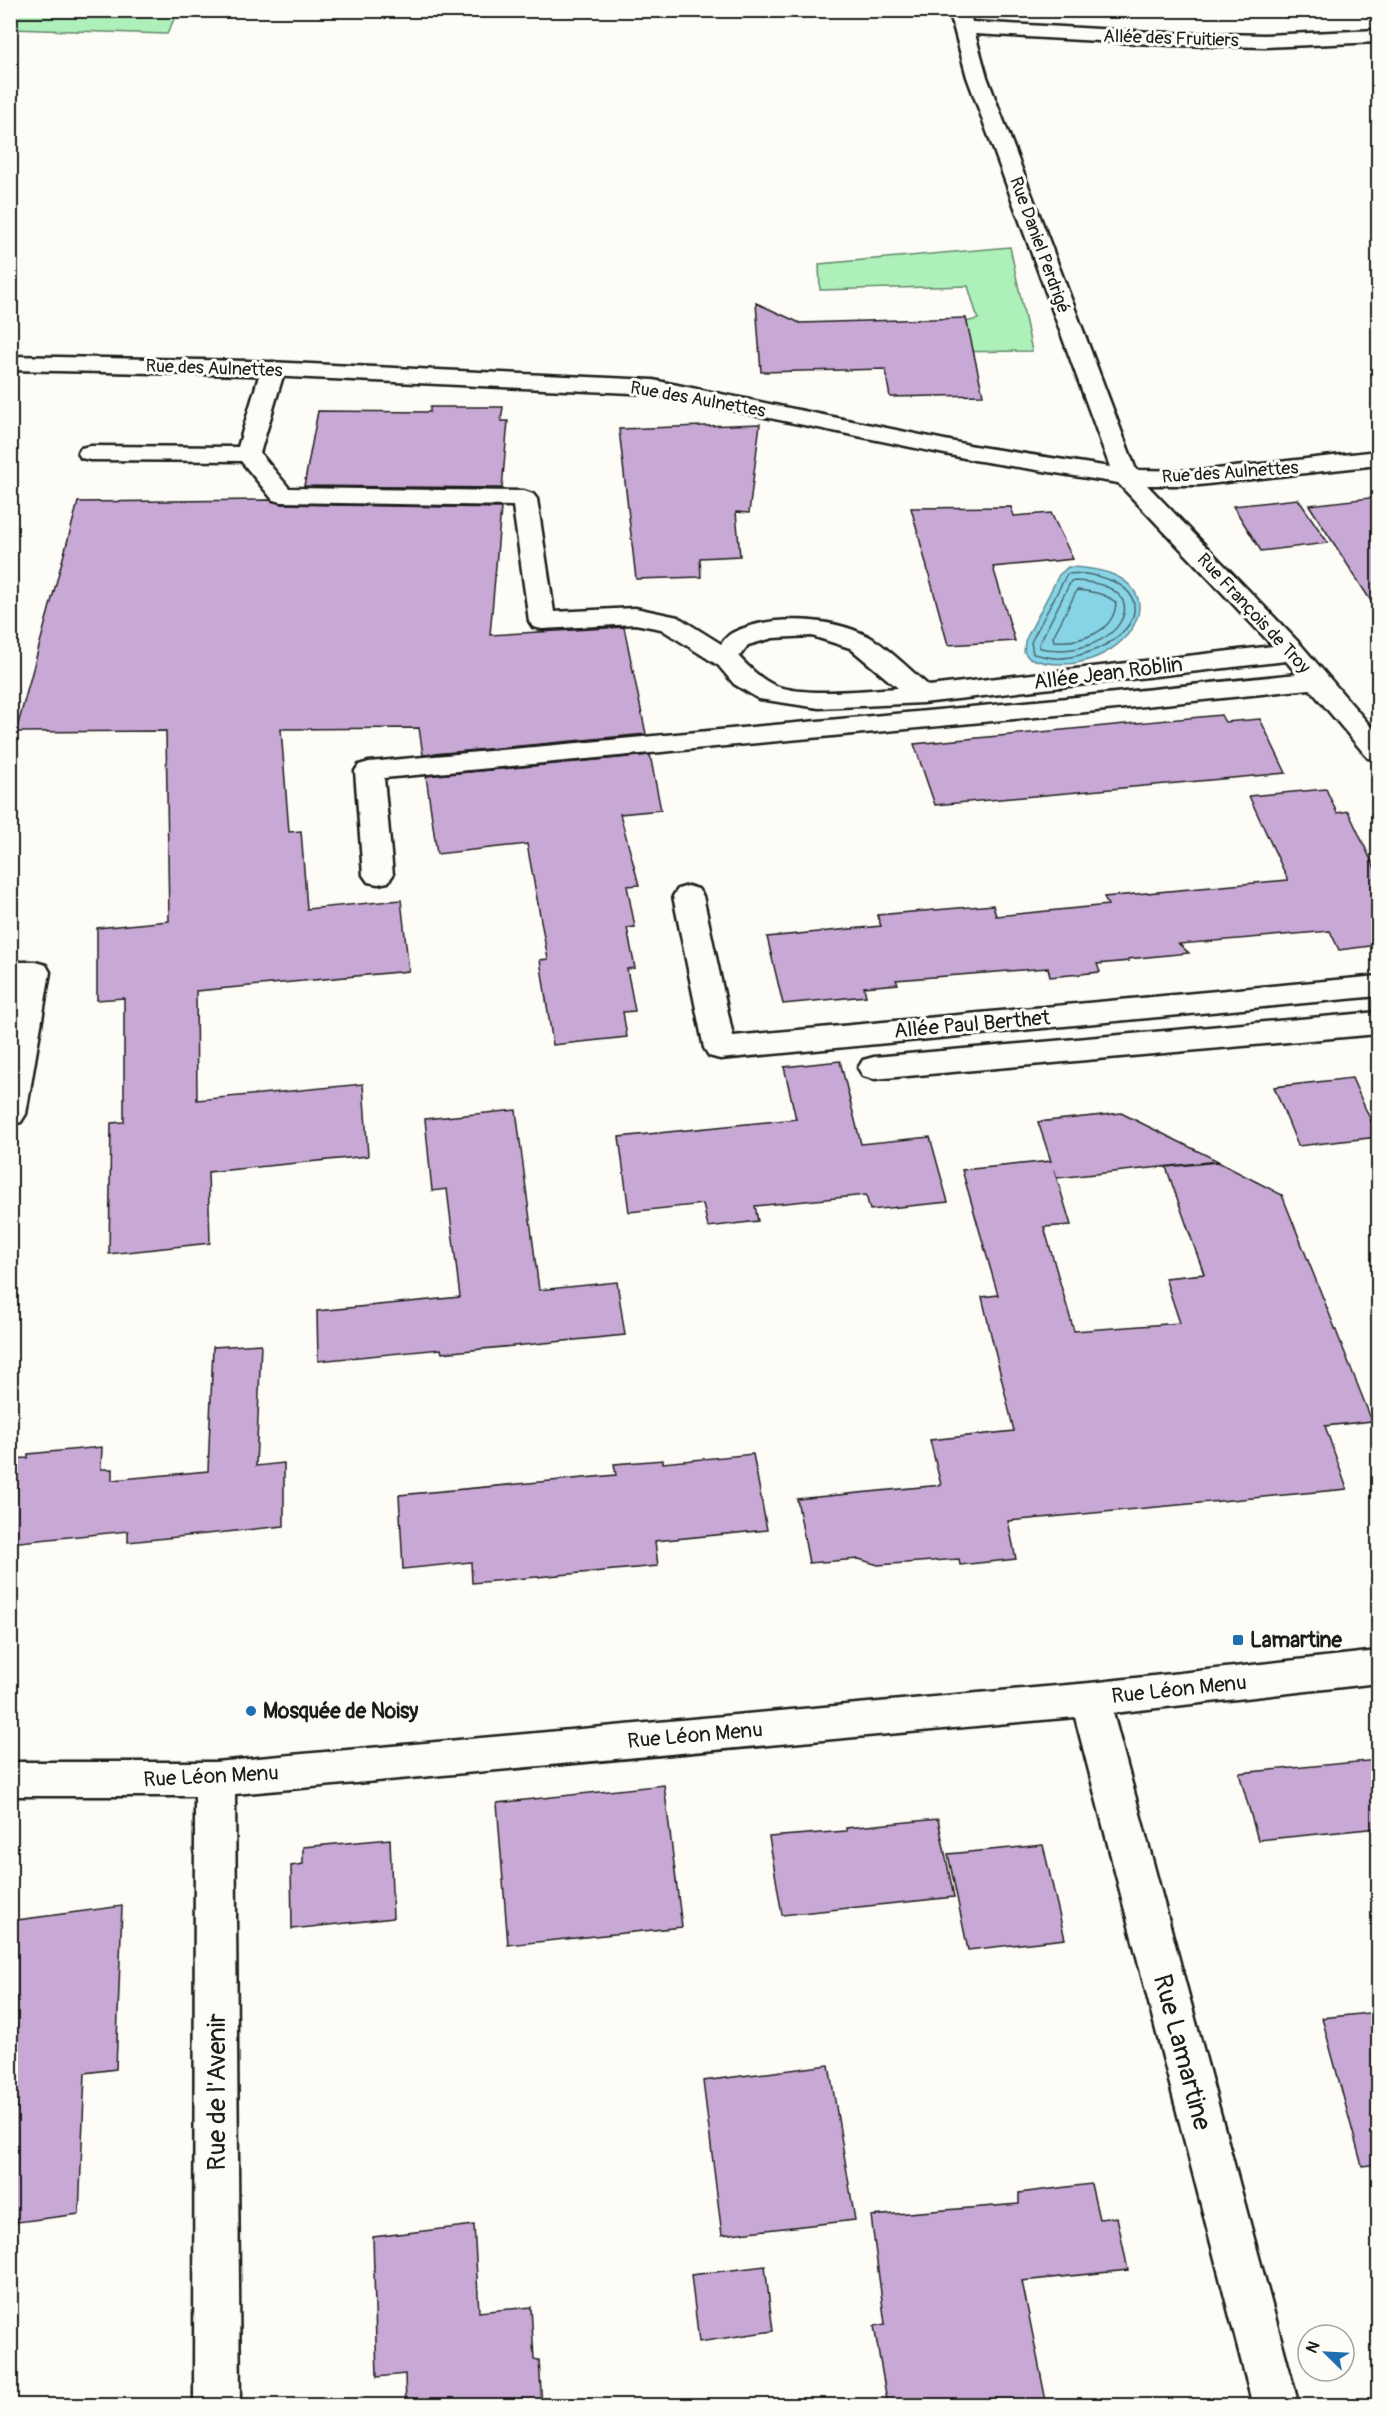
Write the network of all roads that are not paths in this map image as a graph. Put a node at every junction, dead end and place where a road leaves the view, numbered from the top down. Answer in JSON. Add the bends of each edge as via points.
{"nodes":[{"id":1,"x":962,"y":19,"type":"edge"},
{"id":2,"x":1378,"y":36,"type":"edge"},
{"id":3,"x":10,"y":363,"type":"edge"},
{"id":4,"x":273,"y":369,"type":"junction"},
{"id":5,"x":90,"y":453,"type":"dead end"},
{"id":6,"x":248,"y":454,"type":"junction"},
{"id":7,"x":1378,"y":458,"type":"edge"},
{"id":8,"x":1126,"y":477,"type":"junction"},
{"id":9,"x":1293,"y":652,"type":"junction"},
{"id":10,"x":725,"y":658,"type":"junction"},
{"id":11,"x":1315,"y":681,"type":"junction"},
{"id":12,"x":923,"y":695,"type":"junction"},
{"id":13,"x":1378,"y":752,"type":"edge"},
{"id":14,"x":378,"y":875,"type":"dead end"},
{"id":15,"x":688,"y":896,"type":"dead end"},
{"id":16,"x":10,"y":972,"type":"edge"},
{"id":17,"x":1378,"y":986,"type":"edge"},
{"id":18,"x":1378,"y":1023,"type":"edge"},
{"id":19,"x":874,"y":1068,"type":"dead end"},
{"id":20,"x":10,"y":1114,"type":"edge"},
{"id":21,"x":1378,"y":1666,"type":"edge"},
{"id":22,"x":1090,"y":1699,"type":"junction"},
{"id":23,"x":10,"y":1779,"type":"edge"},
{"id":24,"x":215,"y":1779,"type":"junction"},
{"id":25,"x":217,"y":2406,"type":"edge"},
{"id":26,"x":1276,"y":2406,"type":"edge"}],
"edges":[{"from":1,"to":2,"type":"street","name":"Allée des Fruitiers","via":[[1183,40]]},
{"from":1,"to":8,"type":"street","name":"Rue Daniel Perdrigé","via":[[977,77]]},
{"from":3,"to":4,"type":"street","name":"Rue des Aulnettes"},
{"from":4,"to":6,"type":"street"},
{"from":4,"to":8,"type":"street","name":"Rue des Aulnettes","via":[[653,387],[974,453]]},
{"from":5,"to":6,"type":"street"},
{"from":6,"to":10,"type":"street","name":"Allée Jean Roblin","via":[[282,495],[524,499],[542,621],[646,618],[669,623]]},
{"from":7,"to":8,"type":"street","name":"Rue des Aulnettes","via":[[1199,478]]},
{"from":8,"to":9,"type":"street","name":"Rue François de Troy"},
{"from":9,"to":11,"type":"street","name":"Rue François de Troy"},
{"from":9,"to":12,"type":"street","name":"Allée Jean Roblin"},
{"from":10,"to":12,"type":"street","name":"Allée Jean Roblin","via":[[744,678],[769,693],[819,700]]},
{"from":10,"to":12,"type":"street","via":[[739,639],[772,630],[814,628],[859,642]]},
{"from":11,"to":13,"type":"street","name":"Rue François de Troy"},
{"from":11,"to":14,"type":"street","via":[[369,771]]},
{"from":15,"to":17,"type":"street","name":"Allée Paul Berthet","via":[[720,1048]]},
{"from":16,"to":20,"type":"street","via":[[35,972]]},
{"from":18,"to":19,"type":"street"},
{"from":21,"to":22,"type":"street","name":"Rue Léon Menu"},
{"from":22,"to":24,"type":"street","name":"Rue Léon Menu"},
{"from":22,"to":26,"type":"street","name":"Rue Lamartine"},
{"from":23,"to":24,"type":"street","name":"Rue Léon Menu"},
{"from":24,"to":25,"type":"street","name":"Rue de l'Avenir"}]}
